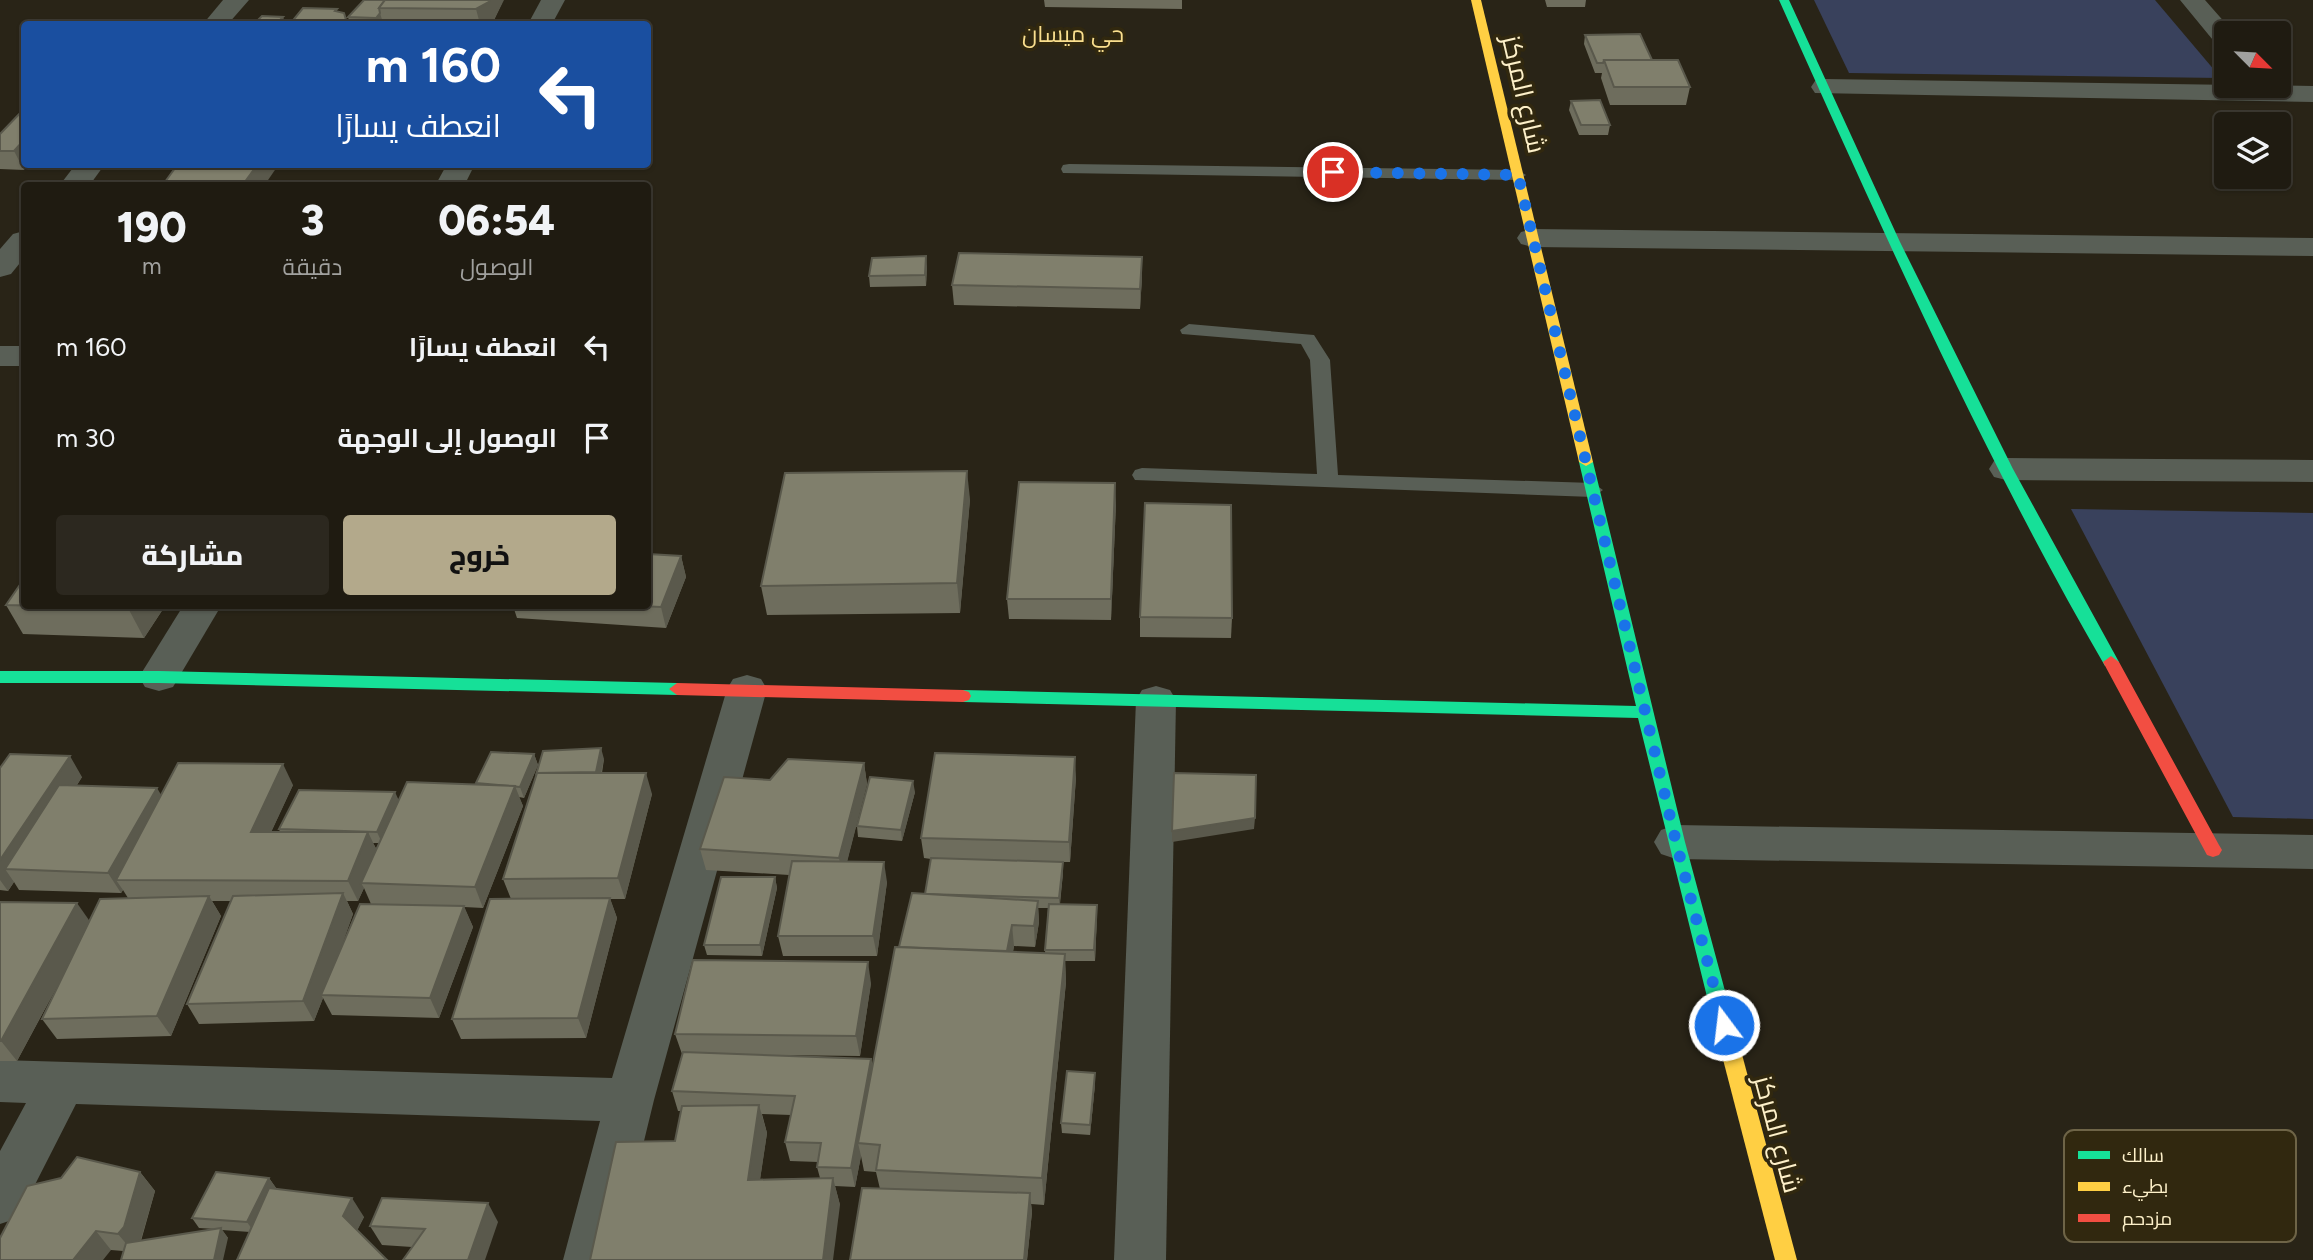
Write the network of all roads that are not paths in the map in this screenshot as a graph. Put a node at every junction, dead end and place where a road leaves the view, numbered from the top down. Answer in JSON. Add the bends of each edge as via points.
{"nodes":[{"id":1,"x":237,"y":0,"type":"edge"},
{"id":2,"x":553,"y":0,"type":"edge"},
{"id":3,"x":1476,"y":0,"type":"edge"},
{"id":4,"x":1784,"y":0,"type":"edge"},
{"id":5,"x":2192,"y":0,"type":"edge"},
{"id":6,"x":218,"y":21,"type":"edge"},
{"id":7,"x":542,"y":21,"type":"edge"},
{"id":8,"x":2214,"y":26,"type":"edge"},
{"id":9,"x":1824,"y":88,"type":"junction"},
{"id":10,"x":2214,"y":90,"type":"edge"},
{"id":11,"x":2291,"y":92,"type":"edge"},
{"id":12,"x":2313,"y":94,"type":"edge"},
{"id":13,"x":88,"y":168,"type":"edge"},
{"id":14,"x":1069,"y":169,"type":"dead end"},
{"id":15,"x":1518,"y":175,"type":"junction"},
{"id":16,"x":76,"y":182,"type":"edge"},
{"id":17,"x":1532,"y":237,"type":"junction"},
{"id":18,"x":1894,"y":242,"type":"junction"},
{"id":19,"x":21,"y":244,"type":"edge"},
{"id":20,"x":2313,"y":247,"type":"edge"},
{"id":21,"x":0,"y":268,"type":"edge"},
{"id":22,"x":1189,"y":330,"type":"dead end"},
{"id":23,"x":0,"y":356,"type":"edge"},
{"id":24,"x":21,"y":356,"type":"edge"},
{"id":25,"x":2006,"y":469,"type":"junction"},
{"id":26,"x":2313,"y":471,"type":"edge"},
{"id":27,"x":1142,"y":475,"type":"dead end"},
{"id":28,"x":1328,"y":481,"type":"junction"},
{"id":29,"x":1593,"y":490,"type":"junction"},
{"id":30,"x":200,"y":609,"type":"edge"},
{"id":31,"x":0,"y":677,"type":"edge"},
{"id":32,"x":159,"y":677,"type":"junction"},
{"id":33,"x":747,"y":689,"type":"junction"},
{"id":34,"x":1156,"y":700,"type":"junction"},
{"id":35,"x":1646,"y":712,"type":"junction"},
{"id":36,"x":1676,"y":842,"type":"junction"},
{"id":37,"x":2213,"y":850,"type":"junction"},
{"id":38,"x":2313,"y":852,"type":"edge"},
{"id":39,"x":0,"y":1081,"type":"edge"},
{"id":40,"x":62,"y":1083,"type":"junction"},
{"id":41,"x":630,"y":1100,"type":"junction"},
{"id":42,"x":0,"y":1200,"type":"edge"},
{"id":43,"x":589,"y":1260,"type":"edge"},
{"id":44,"x":1140,"y":1260,"type":"edge"},
{"id":45,"x":1786,"y":1260,"type":"edge"}],
"edges":[{"from":1,"to":6,"type":"street"},
{"from":2,"to":7,"type":"street"},
{"from":3,"to":15,"type":"street","name":"شارع المركز"},
{"from":4,"to":9,"type":"street"},
{"from":5,"to":8,"type":"street"},
{"from":9,"to":10,"type":"street"},
{"from":9,"to":18,"type":"street"},
{"from":11,"to":12,"type":"street"},
{"from":13,"to":16,"type":"street"},
{"from":14,"to":15,"type":"lane"},
{"from":15,"to":17,"type":"street","name":"شارع المركز"},
{"from":17,"to":18,"type":"street"},
{"from":17,"to":29,"type":"street","name":"شارع المركز"},
{"from":18,"to":20,"type":"street"},
{"from":18,"to":25,"type":"street"},
{"from":19,"to":21,"type":"street"},
{"from":22,"to":28,"type":"lane","via":[[1307,339],[1320,360]]},
{"from":23,"to":24,"type":"street"},
{"from":25,"to":26,"type":"street"},
{"from":25,"to":37,"type":"street"},
{"from":27,"to":28,"type":"lane"},
{"from":28,"to":29,"type":"lane"},
{"from":29,"to":35,"type":"street","name":"شارع المركز"},
{"from":30,"to":32,"type":"street"},
{"from":31,"to":32,"type":"street"},
{"from":32,"to":33,"type":"street"},
{"from":33,"to":34,"type":"street"},
{"from":33,"to":41,"type":"street"},
{"from":34,"to":35,"type":"street"},
{"from":34,"to":44,"type":"street"},
{"from":35,"to":36,"type":"street","name":"شارع المركز"},
{"from":36,"to":37,"type":"street"},
{"from":36,"to":45,"type":"street","name":"شارع المركز"},
{"from":37,"to":38,"type":"street"},
{"from":39,"to":40,"type":"street"},
{"from":40,"to":41,"type":"street"},
{"from":40,"to":42,"type":"street"},
{"from":41,"to":43,"type":"street"}]}
